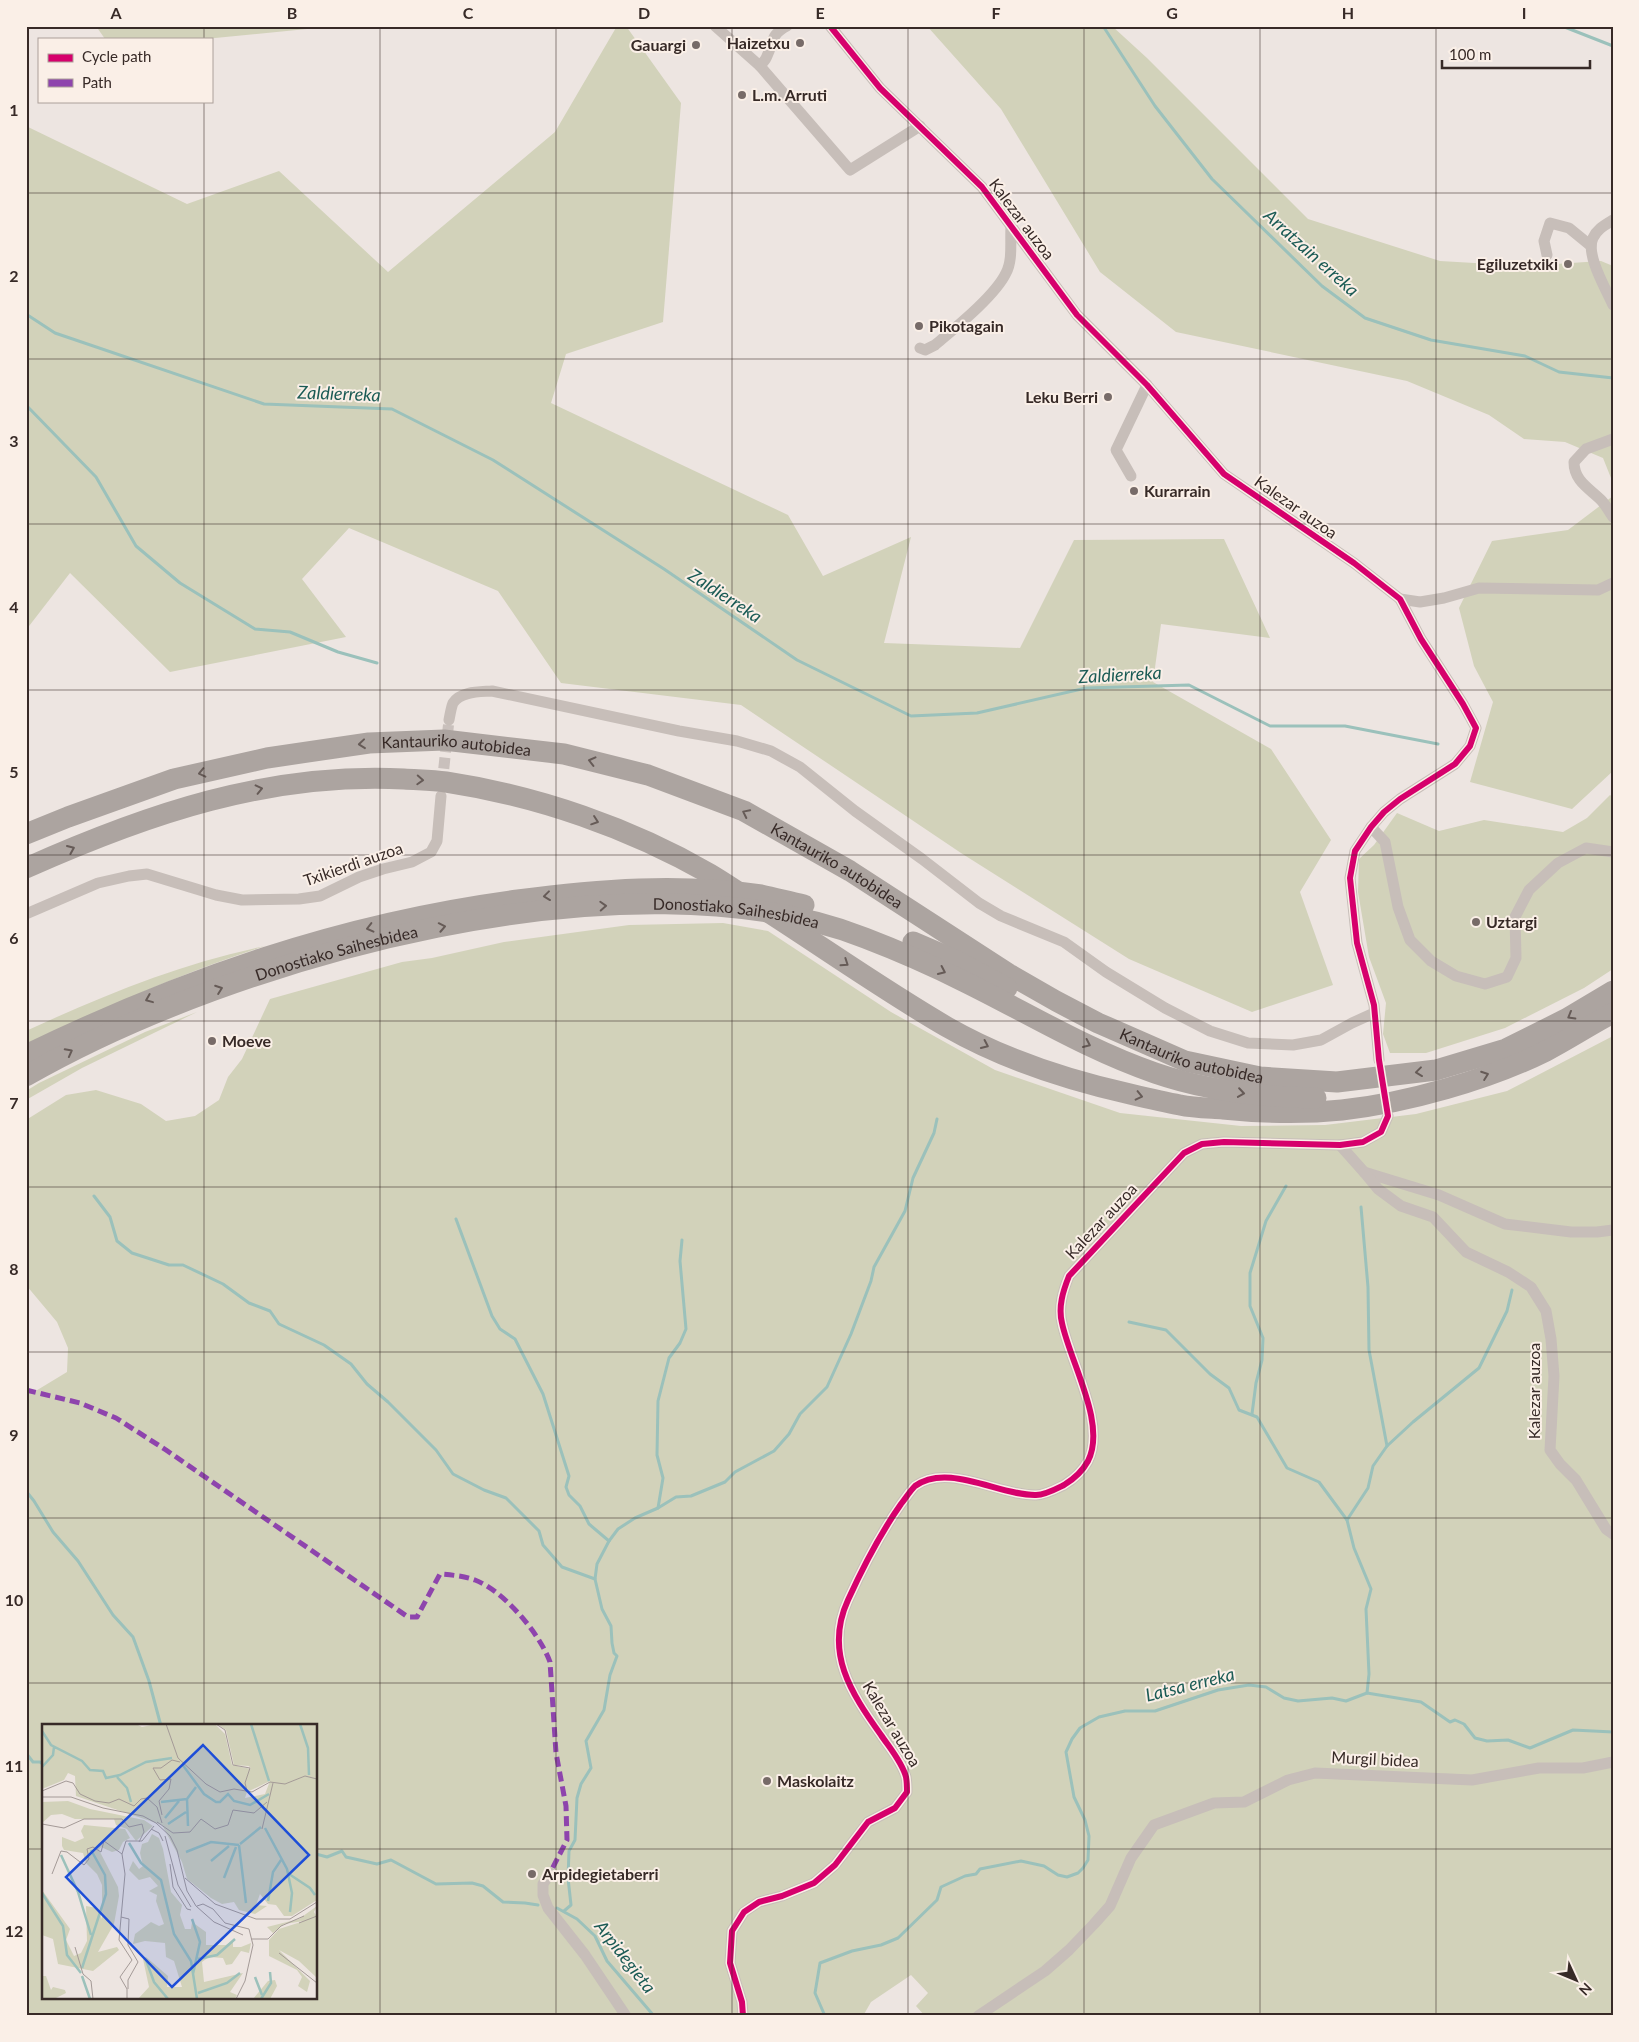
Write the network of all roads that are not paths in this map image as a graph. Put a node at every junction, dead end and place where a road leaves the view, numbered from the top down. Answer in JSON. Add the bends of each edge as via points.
{"nodes":[{"id":1,"x":715,"y":26,"type":"edge"},
{"id":2,"x":787,"y":26,"type":"edge"},
{"id":3,"x":830,"y":26,"type":"edge"},
{"id":4,"x":760,"y":66,"type":"junction"},
{"id":5,"x":920,"y":126,"type":"junction"},
{"id":6,"x":1613,"y":220,"type":"edge"},
{"id":7,"x":1011,"y":227,"type":"junction"},
{"id":8,"x":1591,"y":246,"type":"junction"},
{"id":9,"x":1547,"y":255,"type":"dead end"},
{"id":10,"x":1613,"y":305,"type":"edge"},
{"id":11,"x":920,"y":348,"type":"dead end"},
{"id":12,"x":1147,"y":385,"type":"junction"},
{"id":13,"x":1613,"y":439,"type":"edge"},
{"id":14,"x":1131,"y":476,"type":"dead end"},
{"id":15,"x":1613,"y":518,"type":"edge"},
{"id":16,"x":1613,"y":583,"type":"edge"},
{"id":17,"x":1400,"y":599,"type":"junction"},
{"id":18,"x":449,"y":720,"type":"tunnel mouth"},
{"id":19,"x":441,"y":796,"type":"tunnel mouth"},
{"id":20,"x":1371,"y":827,"type":"junction"},
{"id":21,"x":26,"y":834,"type":"edge"},
{"id":22,"x":1613,"y":852,"type":"edge"},
{"id":23,"x":26,"y":868,"type":"edge"},
{"id":24,"x":686,"y":897,"type":"junction"},
{"id":25,"x":26,"y":914,"type":"edge"},
{"id":26,"x":1613,"y":991,"type":"edge"},
{"id":27,"x":1374,"y":1013,"type":"junction"},
{"id":28,"x":1613,"y":1013,"type":"edge"},
{"id":29,"x":26,"y":1055,"type":"edge"},
{"id":30,"x":1379,"y":1060,"type":"dead end"},
{"id":31,"x":1185,"y":1061,"type":"junction"},
{"id":32,"x":26,"y":1076,"type":"edge"},
{"id":33,"x":1439,"y":1090,"type":"junction"},
{"id":34,"x":1388,"y":1116,"type":"dead end"},
{"id":35,"x":1340,"y":1145,"type":"junction"},
{"id":36,"x":1364,"y":1172,"type":"junction"},
{"id":37,"x":1613,"y":1230,"type":"edge"},
{"id":38,"x":1613,"y":1534,"type":"edge"},
{"id":39,"x":1613,"y":1762,"type":"edge"},
{"id":40,"x":550,"y":1873,"type":"dead end"},
{"id":41,"x":626,"y":2016,"type":"edge"},
{"id":42,"x":743,"y":2016,"type":"edge"},
{"id":43,"x":978,"y":2016,"type":"edge"}],
"edges":[{"from":1,"to":4,"type":"street"},
{"from":2,"to":4,"type":"street","via":[[772,40]]},
{"from":3,"to":5,"type":"street","name":"Kalezar auzoa","via":[[871,77]]},
{"from":4,"to":5,"type":"street","via":[[850,170]]},
{"from":5,"to":7,"type":"street","name":"Kalezar auzoa","via":[[982,187]]},
{"from":6,"to":8,"type":"street","via":[[1601,227]]},
{"from":7,"to":11,"type":"street","via":[[1010,261],[1006,274],[988,296],[935,345],[925,350]]},
{"from":7,"to":12,"type":"street","name":"Kalezar auzoa","via":[[1077,315]]},
{"from":8,"to":9,"type":"street","via":[[1569,228],[1550,223],[1544,241]]},
{"from":8,"to":10,"type":"street","via":[[1591,254]]},
{"from":12,"to":14,"type":"street","via":[[1116,450]]},
{"from":12,"to":17,"type":"street","name":"Kalezar auzoa","via":[[1224,474],[1354,563]]},
{"from":13,"to":15,"type":"street","via":[[1586,449],[1574,462],[1574,472],[1584,486],[1603,502]]},
{"from":16,"to":17,"type":"street","via":[[1598,590],[1479,588],[1420,602]]},
{"from":17,"to":20,"type":"street","name":"Kalezar auzoa","via":[[1476,728],[1470,746],[1455,764],[1400,799]]},
{"from":18,"to":27,"type":"street","via":[[454,703],[465,695],[492,691],[737,741],[771,752],[800,767],[855,812],[979,903],[1001,916],[1064,942],[1165,1008],[1210,1031],[1248,1042],[1293,1045],[1321,1040]]},
{"from":19,"to":25,"type":"street","name":"Txikierdi auzoa","via":[[437,841],[431,852],[412,862],[359,877],[320,896],[242,900],[147,874],[98,883]]},
{"from":20,"to":22,"type":"street","via":[[1385,842],[1398,906],[1410,940],[1431,960],[1456,976],[1485,984],[1507,977],[1516,958],[1515,917],[1529,890],[1558,863],[1586,848]]},
{"from":20,"to":27,"type":"street","name":"Kalezar auzoa","via":[[1355,851],[1350,878],[1357,943]]},
{"from":31,"to":21,"type":"highway","name":"Kantauriko autobidea","one_way":true,"via":[[1056,1001],[850,871],[744,811],[648,775],[564,754],[444,740],[369,743],[311,750],[174,780]]},
{"from":23,"to":33,"type":"highway","one_way":true,"via":[[190,804],[267,787],[307,781],[371,778],[445,782],[540,802],[628,833],[710,874],[856,971],[951,1029],[1018,1061],[1090,1085],[1183,1106],[1289,1112],[1342,1110]]},
{"from":24,"to":29,"type":"highway","name":"Donostiako Saihesbidea","one_way":true,"via":[[600,891],[489,904],[401,920],[240,965],[147,1000]]},
{"from":24,"to":31,"type":"highway","name":"Donostiako Saihesbidea","via":[[762,896],[845,916],[955,960],[1092,1031]]},
{"from":32,"to":24,"type":"highway","name":"Donostiako Saihesbidea","one_way":true,"via":[[71,1050],[150,1016],[251,977],[321,955],[415,932],[498,917],[647,904]]},
{"from":24,"to":33,"type":"highway","name":"Donostiako Saihesbidea","one_way":true,"via":[[862,936],[940,970],[1049,1027],[1126,1062],[1192,1084],[1292,1098],[1342,1098]]},
{"from":26,"to":31,"type":"highway","name":"Kantauriko autobidea","one_way":true,"via":[[1566,1020],[1506,1049],[1436,1070],[1337,1082],[1260,1077]]},
{"from":27,"to":30,"type":"street","name":"Kalezar auzoa"},
{"from":33,"to":28,"type":"highway","one_way":true,"via":[[1544,1052]]},
{"from":34,"to":35,"type":"street","name":"Kalezar auzoa","via":[[1381,1132],[1363,1142]]},
{"from":35,"to":36,"type":"street","name":"Kalezar auzoa"},
{"from":35,"to":42,"type":"street","name":"Kalezar auzoa","via":[[1224,1142],[1202,1144],[1184,1153],[1069,1276],[1061,1297],[1061,1322],[1089,1406],[1094,1443],[1088,1461],[1076,1478],[1037,1496],[952,1478],[929,1479],[914,1487],[896,1512],[870,1554],[847,1602],[840,1621],[838,1641],[848,1683],[892,1751],[906,1777],[907,1792],[895,1808],[868,1822],[835,1865],[814,1883],[758,1902],[744,1912],[732,1931],[730,1963]]},
{"from":36,"to":37,"type":"street","via":[[1439,1195],[1505,1224],[1571,1232]]},
{"from":36,"to":38,"type":"street","name":"Kalezar auzoa","via":[[1378,1189],[1401,1206],[1433,1217],[1466,1252],[1531,1287],[1546,1311],[1551,1339],[1554,1376],[1550,1450],[1576,1480],[1606,1529]]},
{"from":39,"to":43,"type":"street","name":"Murgil bidea","via":[[1583,1768],[1539,1768],[1472,1780],[1315,1773],[1288,1780],[1244,1802],[1214,1804],[1154,1825],[1131,1858],[1110,1906],[1082,1937],[1045,1971]]},
{"from":40,"to":41,"type":"street","via":[[543,1884],[548,1908]]}]}
